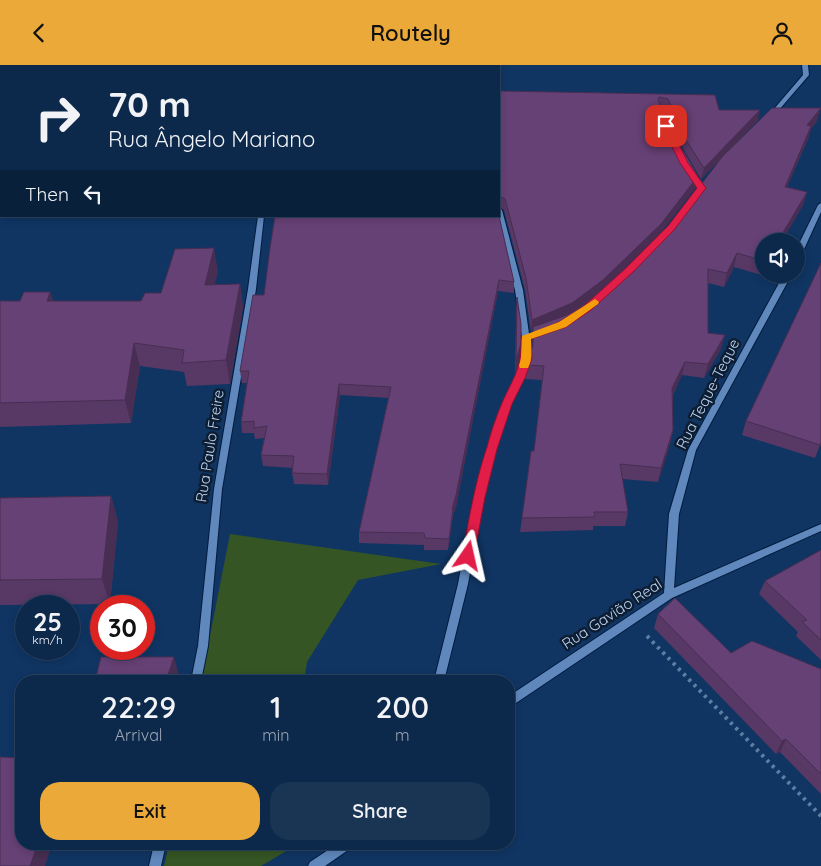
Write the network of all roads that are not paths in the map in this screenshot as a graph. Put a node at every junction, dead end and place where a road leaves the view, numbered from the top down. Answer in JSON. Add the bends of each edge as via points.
{"nodes":[{"id":1,"x":805,"y":65,"type":"edge"},
{"id":2,"x":766,"y":121,"type":"edge"},
{"id":3,"x":684,"y":163,"type":"edge"},
{"id":4,"x":701,"y":188,"type":"edge"},
{"id":5,"x":821,"y":205,"type":"edge"},
{"id":6,"x":500,"y":214,"type":"edge"},
{"id":7,"x":261,"y":217,"type":"edge"},
{"id":8,"x":805,"y":238,"type":"edge"},
{"id":9,"x":783,"y":283,"type":"edge"},
{"id":10,"x":553,"y":328,"type":"edge"},
{"id":11,"x":526,"y":338,"type":"junction"},
{"id":12,"x":821,"y":527,"type":"edge"},
{"id":13,"x":669,"y":595,"type":"junction"},
{"id":14,"x":197,"y":675,"type":"edge"},
{"id":15,"x":440,"y":675,"type":"edge"},
{"id":16,"x":515,"y":698,"type":"edge"},
{"id":17,"x":158,"y":850,"type":"edge"},
{"id":18,"x":338,"y":850,"type":"edge"},
{"id":19,"x":154,"y":866,"type":"edge"},
{"id":20,"x":314,"y":866,"type":"edge"}],
"edges":[{"from":1,"to":2,"type":"street","via":[[806,75]]},
{"from":3,"to":4,"type":"street"},
{"from":5,"to":8,"type":"street"},
{"from":6,"to":11,"type":"street","via":[[519,290]]},
{"from":7,"to":14,"type":"street","name":"Rua Paulo Freire","via":[[218,489],[204,646]]},
{"from":9,"to":13,"type":"street","name":"Rua Teque-Teque","via":[[692,450],[674,514]]},
{"from":10,"to":11,"type":"street"},
{"from":11,"to":15,"type":"street","via":[[526,358],[507,404],[479,497],[463,584]]},
{"from":12,"to":13,"type":"street","name":"Rua Gavião Real"},
{"from":13,"to":16,"type":"street","name":"Rua Gavião Real"},
{"from":17,"to":19,"type":"street"},
{"from":18,"to":20,"type":"street"}]}
